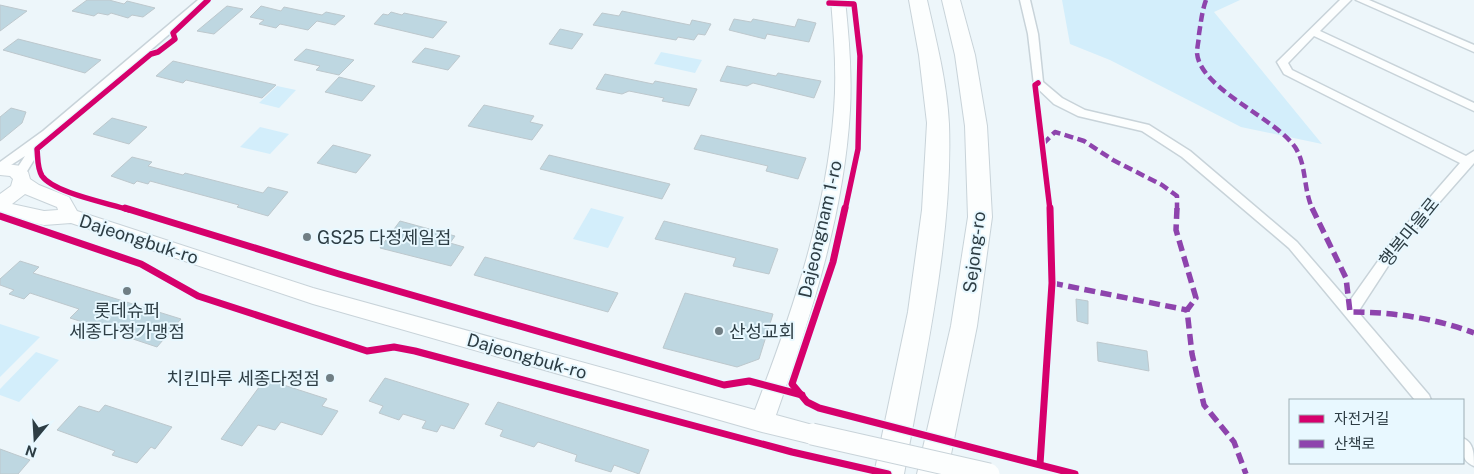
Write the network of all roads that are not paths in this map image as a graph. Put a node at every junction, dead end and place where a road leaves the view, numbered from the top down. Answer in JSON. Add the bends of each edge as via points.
{"nodes":[{"id":1,"x":204,"y":0,"type":"edge"},
{"id":2,"x":838,"y":0,"type":"edge"},
{"id":3,"x":918,"y":0,"type":"edge"},
{"id":4,"x":951,"y":0,"type":"edge"},
{"id":5,"x":1025,"y":0,"type":"edge"},
{"id":6,"x":1346,"y":0,"type":"edge"},
{"id":7,"x":1361,"y":0,"type":"edge"},
{"id":8,"x":1313,"y":32,"type":"junction"},
{"id":9,"x":1474,"y":49,"type":"edge"},
{"id":10,"x":1474,"y":107,"type":"edge"},
{"id":11,"x":47,"y":134,"type":"junction"},
{"id":12,"x":1471,"y":158,"type":"edge"},
{"id":13,"x":0,"y":169,"type":"edge"},
{"id":14,"x":21,"y":178,"type":"junction"},
{"id":15,"x":0,"y":204,"type":"edge"},
{"id":16,"x":0,"y":209,"type":"edge"},
{"id":17,"x":71,"y":216,"type":"junction"},
{"id":18,"x":1350,"y":312,"type":"junction"},
{"id":19,"x":964,"y":326,"type":"junction"},
{"id":20,"x":1423,"y":399,"type":"edge"},
{"id":21,"x":762,"y":422,"type":"junction"},
{"id":22,"x":1464,"y":447,"type":"edge"},
{"id":23,"x":1474,"y":458,"type":"edge"},
{"id":24,"x":890,"y":471,"type":"edge"},
{"id":25,"x":932,"y":474,"type":"edge"},
{"id":26,"x":947,"y":474,"type":"edge"},
{"id":27,"x":989,"y":474,"type":"edge"}],
"edges":[{"from":1,"to":11,"type":"street"},
{"from":2,"to":21,"type":"street","name":"Dajeongnam 1-ro","via":[[844,45],[838,156],[816,264]]},
{"from":3,"to":24,"type":"highway","via":[[938,123],[934,210],[921,312]]},
{"from":4,"to":19,"type":"highway","name":"Sejong-ro","via":[[965,55],[976,126],[980,217]]},
{"from":5,"to":18,"type":"street","via":[[1033,34],[1038,83],[1058,101],[1082,113],[1145,128],[1186,154],[1293,245]]},
{"from":6,"to":8,"type":"street"},
{"from":7,"to":9,"type":"street"},
{"from":8,"to":10,"type":"street"},
{"from":8,"to":12,"type":"street","via":[[1282,62],[1288,72]]},
{"from":11,"to":13,"type":"street"},
{"from":11,"to":14,"type":"street","via":[[29,155]]},
{"from":12,"to":18,"type":"street","name":"행복마을로","via":[[1397,243]]},
{"from":13,"to":14,"type":"street","via":[[15,170]]},
{"from":14,"to":15,"type":"street","via":[[13,196]]},
{"from":14,"to":17,"type":"street","via":[[32,190],[62,202]]},
{"from":16,"to":17,"type":"street","via":[[44,218]]},
{"from":17,"to":21,"type":"street","name":"Dajeongbuk-ro","via":[[313,296]]},
{"from":18,"to":20,"type":"street"},
{"from":19,"to":25,"type":"highway","name":"Sejong-ro"},
{"from":19,"to":26,"type":"highway","via":[[957,426]]},
{"from":21,"to":27,"type":"street","name":"Dajeongbuk-ro","bridge":true},
{"from":22,"to":23,"type":"street"}]}
